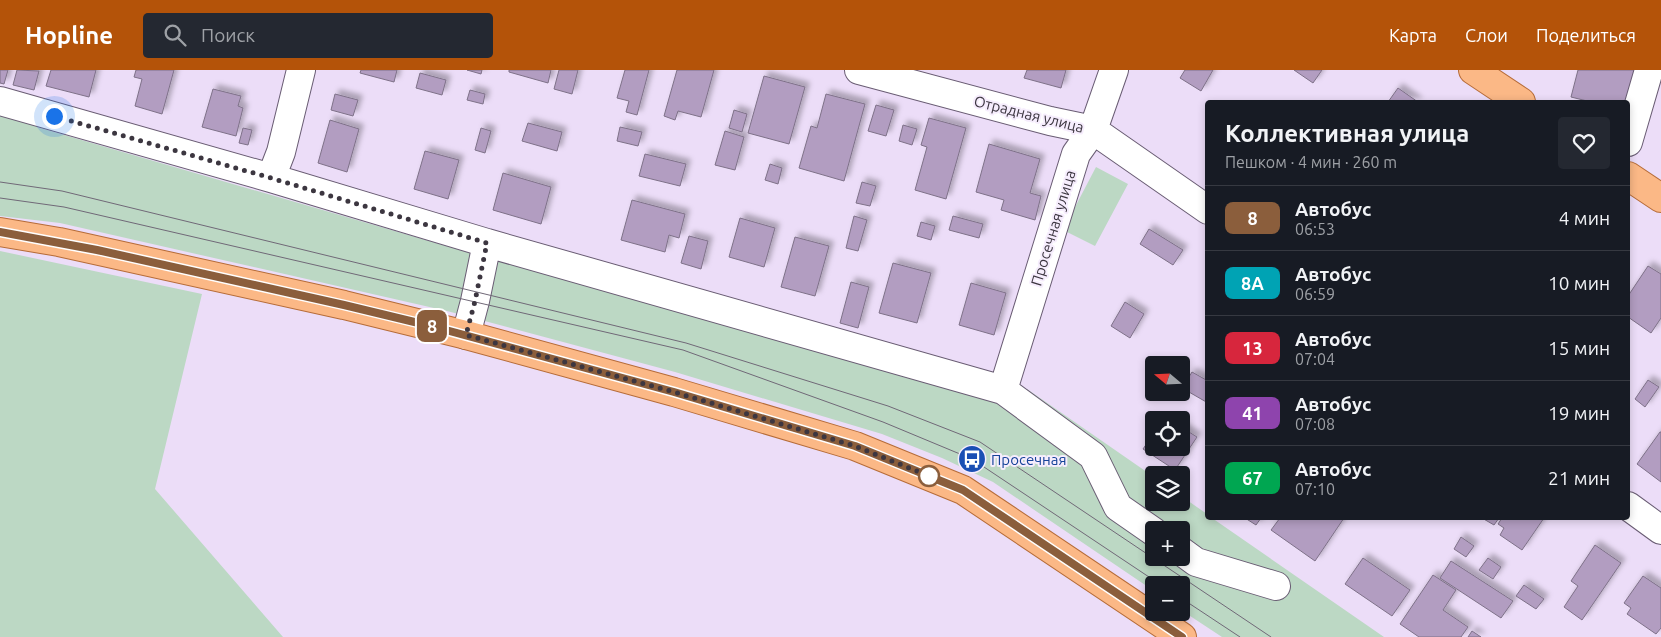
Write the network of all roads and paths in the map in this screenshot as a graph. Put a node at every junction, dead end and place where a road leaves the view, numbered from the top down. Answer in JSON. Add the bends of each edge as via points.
{"nodes":[{"id":1,"x":301,"y":70,"type":"edge"},
{"id":2,"x":859,"y":70,"type":"edge"},
{"id":3,"x":1114,"y":70,"type":"edge"},
{"id":4,"x":1473,"y":70,"type":"edge"},
{"id":5,"x":1649,"y":70,"type":"edge"},
{"id":6,"x":1518,"y":100,"type":"edge"},
{"id":7,"x":0,"y":101,"type":"edge"},
{"id":8,"x":1093,"y":130,"type":"junction"},
{"id":9,"x":1630,"y":135,"type":"edge"},
{"id":10,"x":1630,"y":177,"type":"edge"},
{"id":11,"x":271,"y":178,"type":"junction"},
{"id":12,"x":1661,"y":198,"type":"edge"},
{"id":13,"x":1205,"y":208,"type":"edge"},
{"id":14,"x":0,"y":232,"type":"edge"},
{"id":15,"x":487,"y":243,"type":"junction"},
{"id":16,"x":466,"y":335,"type":"junction"},
{"id":17,"x":1003,"y":390,"type":"junction"},
{"id":18,"x":1630,"y":507,"type":"edge"},
{"id":19,"x":1145,"y":526,"type":"edge"},
{"id":20,"x":1661,"y":530,"type":"edge"},
{"id":21,"x":1190,"y":558,"type":"edge"},
{"id":22,"x":1276,"y":586,"type":"dead end"},
{"id":23,"x":1182,"y":637,"type":"edge"}],
"edges":[{"from":1,"to":11,"type":"street","via":[[281,152]]},
{"from":2,"to":8,"type":"street","name":"Отрадная улица"},
{"from":3,"to":8,"type":"street","name":"Просечная улица"},
{"from":4,"to":6,"type":"main road"},
{"from":5,"to":9,"type":"street"},
{"from":7,"to":11,"type":"street"},
{"from":8,"to":13,"type":"street","name":"Отрадная улица"},
{"from":8,"to":17,"type":"street","name":"Просечная улица","via":[[1076,154]]},
{"from":10,"to":12,"type":"main road"},
{"from":11,"to":15,"type":"street"},
{"from":14,"to":16,"type":"main road","via":[[334,302]]},
{"from":15,"to":16,"type":"street"},
{"from":15,"to":17,"type":"street"},
{"from":16,"to":23,"type":"main road","via":[[855,446],[954,486]]},
{"from":17,"to":19,"type":"street","via":[[1093,456],[1118,507]]},
{"from":18,"to":20,"type":"street"},
{"from":21,"to":22,"type":"street"}]}
